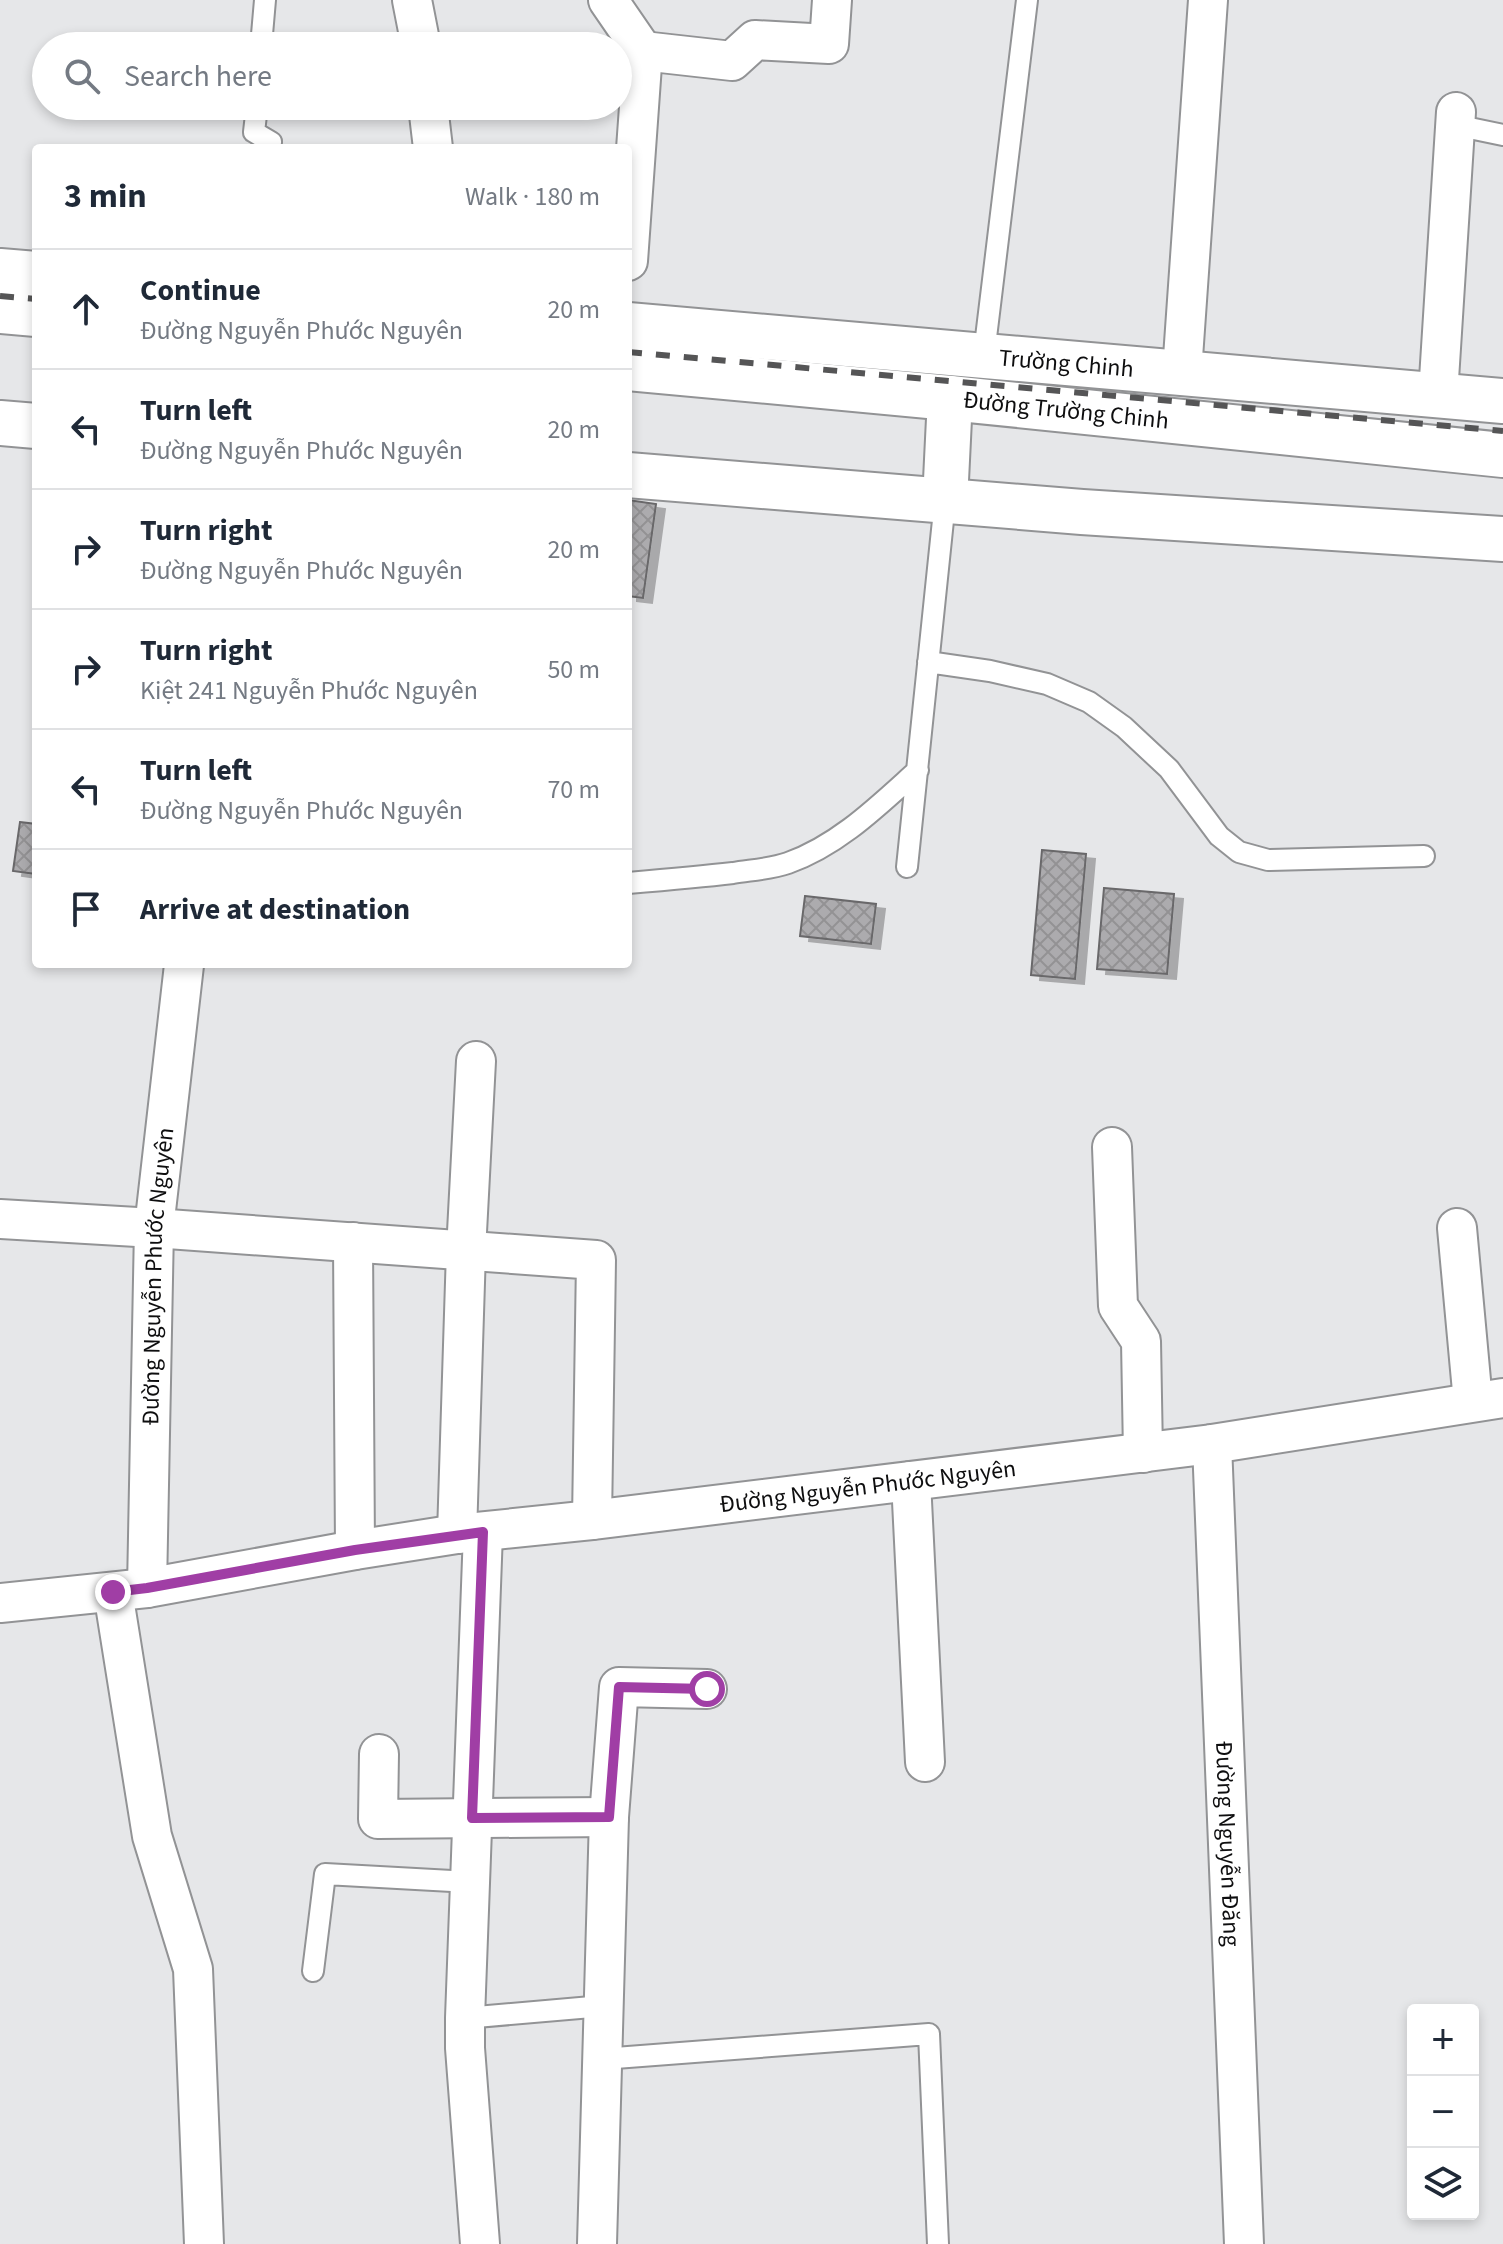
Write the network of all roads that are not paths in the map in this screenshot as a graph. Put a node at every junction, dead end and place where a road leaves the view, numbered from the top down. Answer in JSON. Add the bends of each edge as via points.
{"nodes":[{"id":1,"x":265,"y":0,"type":"edge"},
{"id":2,"x":412,"y":0,"type":"edge"},
{"id":3,"x":608,"y":0,"type":"edge"},
{"id":4,"x":832,"y":0,"type":"edge"},
{"id":5,"x":1027,"y":0,"type":"edge"},
{"id":6,"x":1208,"y":0,"type":"edge"},
{"id":7,"x":262,"y":32,"type":"edge"},
{"id":8,"x":418,"y":32,"type":"edge"},
{"id":9,"x":630,"y":32,"type":"edge"},
{"id":10,"x":632,"y":35,"type":"edge"},
{"id":11,"x":643,"y":51,"type":"junction"},
{"id":12,"x":1455,"y":118,"type":"joint"},
{"id":13,"x":255,"y":120,"type":"edge"},
{"id":14,"x":430,"y":120,"type":"edge"},
{"id":15,"x":1503,"y":135,"type":"edge"},
{"id":16,"x":271,"y":144,"type":"edge"},
{"id":17,"x":433,"y":144,"type":"edge"},
{"id":18,"x":632,"y":205,"type":"edge"},
{"id":19,"x":0,"y":271,"type":"edge"},
{"id":20,"x":32,"y":274,"type":"edge"},
{"id":21,"x":0,"y":311,"type":"edge"},
{"id":22,"x":32,"y":314,"type":"edge"},
{"id":23,"x":632,"y":325,"type":"edge"},
{"id":24,"x":984,"y":354,"type":"junction"},
{"id":25,"x":632,"y":368,"type":"edge"},
{"id":26,"x":1182,"y":372,"type":"junction"},
{"id":27,"x":1438,"y":395,"type":"junction"},
{"id":28,"x":950,"y":398,"type":"junction"},
{"id":29,"x":1503,"y":401,"type":"edge"},
{"id":30,"x":0,"y":423,"type":"edge"},
{"id":31,"x":32,"y":426,"type":"edge"},
{"id":32,"x":1503,"y":455,"type":"edge"},
{"id":33,"x":632,"y":475,"type":"edge"},
{"id":34,"x":945,"y":501,"type":"junction"},
{"id":35,"x":1503,"y":539,"type":"edge"},
{"id":36,"x":928,"y":662,"type":"junction"},
{"id":37,"x":918,"y":770,"type":"junction"},
{"id":38,"x":1424,"y":856,"type":"dead end"},
{"id":39,"x":907,"y":867,"type":"dead end"},
{"id":40,"x":632,"y":883,"type":"edge"},
{"id":41,"x":184,"y":968,"type":"edge"},
{"id":42,"x":476,"y":1061,"type":"dead end"},
{"id":43,"x":1112,"y":1147,"type":"dead end"},
{"id":44,"x":0,"y":1219,"type":"edge"},
{"id":45,"x":154,"y":1228,"type":"junction"},
{"id":46,"x":1457,"y":1228,"type":"dead end"},
{"id":47,"x":353,"y":1242,"type":"junction"},
{"id":48,"x":466,"y":1251,"type":"junction"},
{"id":49,"x":1488,"y":1400,"type":"edge"},
{"id":50,"x":1212,"y":1444,"type":"junction"},
{"id":51,"x":1143,"y":1453,"type":"junction"},
{"id":52,"x":911,"y":1481,"type":"junction"},
{"id":53,"x":592,"y":1520,"type":"junction"},
{"id":54,"x":470,"y":1533,"type":"junction"},
{"id":55,"x":355,"y":1550,"type":"junction"},
{"id":56,"x":130,"y":1590,"type":"junction"},
{"id":57,"x":0,"y":1603,"type":"edge"},
{"id":58,"x":707,"y":1689,"type":"dead end"},
{"id":59,"x":379,"y":1754,"type":"dead end"},
{"id":60,"x":925,"y":1762,"type":"dead end"},
{"id":61,"x":609,"y":1817,"type":"junction"},
{"id":62,"x":472,"y":1818,"type":"junction"},
{"id":63,"x":470,"y":1882,"type":"junction"},
{"id":64,"x":313,"y":1971,"type":"dead end"},
{"id":65,"x":603,"y":2006,"type":"junction"},
{"id":66,"x":465,"y":2018,"type":"junction"},
{"id":67,"x":602,"y":2059,"type":"junction"},
{"id":68,"x":204,"y":2244,"type":"edge"},
{"id":69,"x":480,"y":2244,"type":"edge"},
{"id":70,"x":597,"y":2244,"type":"edge"},
{"id":71,"x":938,"y":2244,"type":"edge"},
{"id":72,"x":1244,"y":2244,"type":"edge"}],
"edges":[{"from":1,"to":7,"type":"lane"},
{"from":2,"to":8,"type":"street"},
{"from":3,"to":9,"type":"street"},
{"from":4,"to":11,"type":"street","via":[[829,44],[755,40],[732,61]]},
{"from":5,"to":24,"type":"lane"},
{"from":6,"to":26,"type":"street"},
{"from":10,"to":11,"type":"street"},
{"from":11,"to":18,"type":"street"},
{"from":12,"to":15,"type":"lane"},
{"from":12,"to":27,"type":"street"},
{"from":13,"to":16,"type":"lane","via":[[254,132]]},
{"from":14,"to":17,"type":"street"},
{"from":19,"to":20,"type":"main road"},
{"from":21,"to":22,"type":"main road"},
{"from":23,"to":24,"type":"main road","name":"Trường Chinh"},
{"from":24,"to":26,"type":"main road","name":"Trường Chinh"},
{"from":25,"to":28,"type":"main road","name":"Đường Trường Chinh"},
{"from":26,"to":27,"type":"main road","name":"Trường Chinh"},
{"from":27,"to":29,"type":"main road","name":"Trường Chinh"},
{"from":28,"to":32,"type":"main road","name":"Đường Trường Chinh"},
{"from":28,"to":34,"type":"main road"},
{"from":30,"to":31,"type":"main road"},
{"from":33,"to":34,"type":"main road"},
{"from":34,"to":35,"type":"main road"},
{"from":34,"to":36,"type":"lane"},
{"from":36,"to":37,"type":"lane"},
{"from":36,"to":38,"type":"lane","via":[[1047,684],[1089,702],[1169,769],[1219,836],[1239,852],[1268,860]]},
{"from":37,"to":39,"type":"lane"},
{"from":37,"to":40,"type":"lane","via":[[862,820],[788,863]]},
{"from":41,"to":45,"type":"street","name":"Đường Nguyễn Phước Nguyên"},
{"from":42,"to":48,"type":"street"},
{"from":43,"to":51,"type":"street","via":[[1118,1306],[1141,1341]]},
{"from":44,"to":45,"type":"street"},
{"from":45,"to":47,"type":"street"},
{"from":45,"to":56,"type":"street","name":"Đường Nguyễn Phước Nguyên"},
{"from":46,"to":49,"type":"street"},
{"from":47,"to":48,"type":"street"},
{"from":47,"to":55,"type":"street"},
{"from":48,"to":53,"type":"street","via":[[596,1260]]},
{"from":48,"to":54,"type":"street"},
{"from":49,"to":50,"type":"street","name":"Đường Nguyễn Phước Nguyên"},
{"from":50,"to":51,"type":"street","name":"Đường Nguyễn Phước Nguyên"},
{"from":50,"to":72,"type":"street","name":"Đường Nguyễn Đăng"},
{"from":51,"to":52,"type":"street","name":"Đường Nguyễn Phước Nguyên"},
{"from":52,"to":53,"type":"street","name":"Đường Nguyễn Phước Nguyên"},
{"from":52,"to":60,"type":"street"},
{"from":53,"to":54,"type":"street","name":"Đường Nguyễn Phước Nguyên"},
{"from":54,"to":55,"type":"street","name":"Đường Nguyễn Phước Nguyên"},
{"from":54,"to":62,"type":"street"},
{"from":55,"to":56,"type":"street","name":"Đường Nguyễn Phước Nguyên"},
{"from":56,"to":57,"type":"street","name":"Đường Nguyễn Phước Nguyên"},
{"from":56,"to":68,"type":"street","via":[[152,1836],[193,1969]]},
{"from":58,"to":61,"type":"street","via":[[619,1687]]},
{"from":59,"to":62,"type":"street","via":[[378,1819]]},
{"from":61,"to":62,"type":"street"},
{"from":61,"to":65,"type":"street"},
{"from":62,"to":63,"type":"street"},
{"from":63,"to":64,"type":"lane","via":[[325,1874]]},
{"from":63,"to":66,"type":"street"},
{"from":65,"to":66,"type":"lane"},
{"from":65,"to":67,"type":"street"},
{"from":66,"to":69,"type":"street"},
{"from":67,"to":70,"type":"street"},
{"from":67,"to":71,"type":"lane","via":[[929,2034]]}]}
